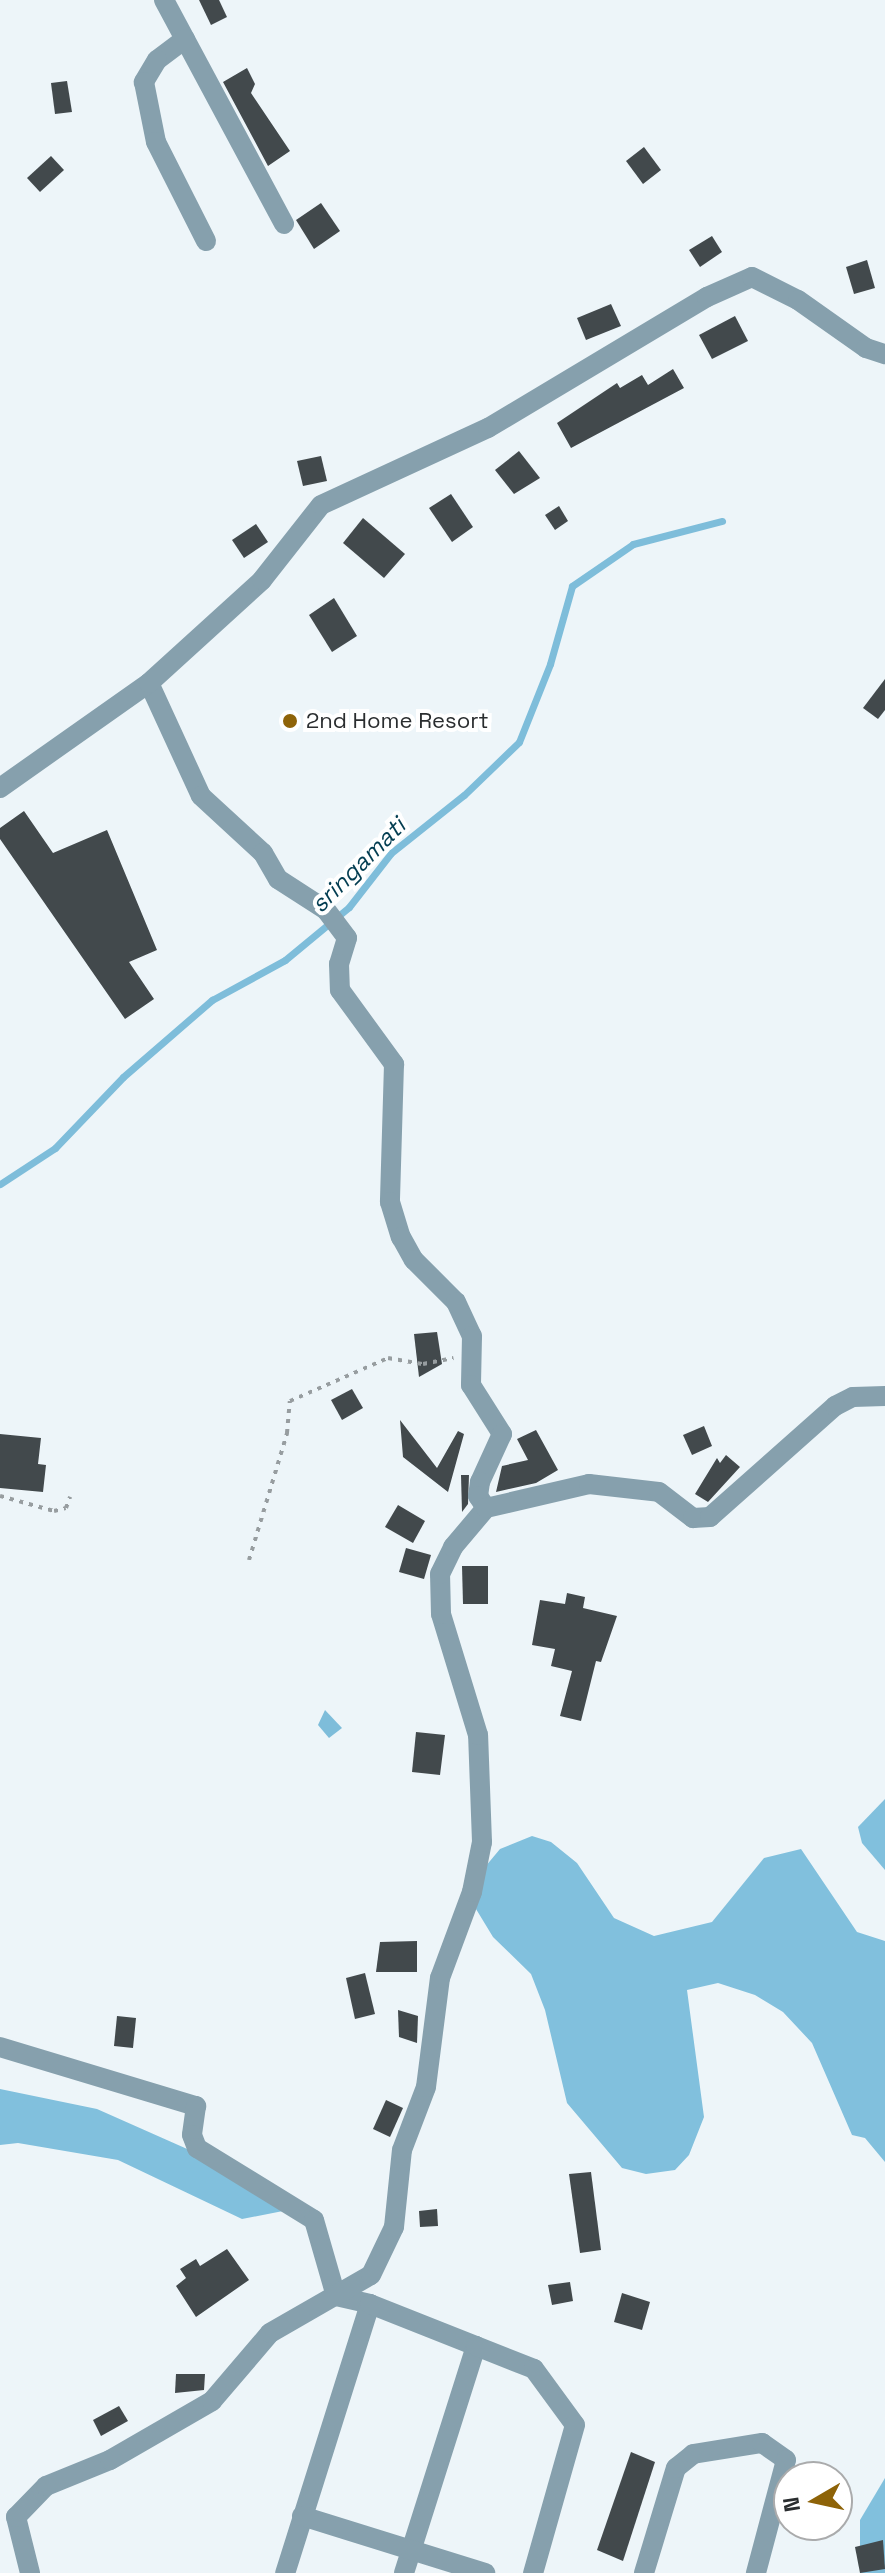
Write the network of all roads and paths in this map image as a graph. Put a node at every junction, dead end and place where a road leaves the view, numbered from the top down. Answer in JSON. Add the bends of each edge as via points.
{"nodes":[{"id":1,"x":164,"y":0,"type":"edge"},
{"id":2,"x":185,"y":39,"type":"junction"},
{"id":3,"x":284,"y":224,"type":"dead end"},
{"id":4,"x":206,"y":241,"type":"dead end"},
{"id":5,"x":885,"y":354,"type":"edge"},
{"id":6,"x":149,"y":683,"type":"junction"},
{"id":7,"x":0,"y":788,"type":"edge"},
{"id":8,"x":472,"y":1354,"type":"junction"},
{"id":9,"x":885,"y":1396,"type":"edge"},
{"id":10,"x":0,"y":1496,"type":"edge"},
{"id":11,"x":70,"y":1497,"type":"dead end"},
{"id":12,"x":486,"y":1508,"type":"junction"},
{"id":13,"x":249,"y":1560,"type":"dead end"},
{"id":14,"x":0,"y":2047,"type":"edge"},
{"id":15,"x":336,"y":2296,"type":"junction"},
{"id":16,"x":370,"y":2304,"type":"junction"},
{"id":17,"x":476,"y":2346,"type":"junction"},
{"id":18,"x":302,"y":2516,"type":"junction"},
{"id":19,"x":8,"y":2520,"type":"edge"},
{"id":20,"x":410,"y":2550,"type":"junction"},
{"id":21,"x":30,"y":2573,"type":"edge"},
{"id":22,"x":285,"y":2573,"type":"edge"},
{"id":23,"x":404,"y":2573,"type":"edge"},
{"id":24,"x":485,"y":2573,"type":"edge"},
{"id":25,"x":533,"y":2573,"type":"edge"},
{"id":26,"x":644,"y":2573,"type":"edge"},
{"id":27,"x":756,"y":2573,"type":"edge"}],
"edges":[{"from":1,"to":2,"type":"street"},
{"from":2,"to":3,"type":"street"},
{"from":2,"to":4,"type":"street","via":[[157,60],[144,82],[156,142]]},
{"from":5,"to":6,"type":"street","via":[[866,348],[798,300],[752,277],[707,297],[488,428],[321,505],[262,580]]},
{"from":6,"to":7,"type":"street"},
{"from":6,"to":8,"type":"street","via":[[201,796],[263,853],[278,879],[326,910],[347,938],[339,964],[340,990],[394,1064],[390,1202],[414,1260],[456,1302],[472,1336]]},
{"from":8,"to":12,"type":"street","via":[[471,1385],[502,1434],[480,1482],[478,1496]]},
{"from":8,"to":13,"type":"path","via":[[423,1364],[388,1358],[290,1401],[287,1433]]},
{"from":9,"to":12,"type":"street","via":[[853,1397],[835,1406],[710,1517],[693,1518],[659,1492],[589,1484]]},
{"from":10,"to":11,"type":"path","via":[[54,1511],[66,1508]]},
{"from":12,"to":15,"type":"street","via":[[453,1547],[440,1574],[449,1648],[478,1735],[482,1842],[472,1892],[440,1978],[426,2087],[402,2150],[394,2227],[371,2275]]},
{"from":14,"to":15,"type":"street","via":[[196,2106],[192,2135],[197,2148],[314,2220]]},
{"from":15,"to":16,"type":"street"},
{"from":15,"to":19,"type":"street","via":[[270,2333],[212,2401],[176,2426],[46,2486]]},
{"from":16,"to":17,"type":"street"},
{"from":16,"to":18,"type":"street"},
{"from":17,"to":20,"type":"street"},
{"from":17,"to":25,"type":"street","via":[[534,2369],[575,2425]]},
{"from":18,"to":20,"type":"street"},
{"from":18,"to":22,"type":"street"},
{"from":19,"to":21,"type":"street"},
{"from":20,"to":23,"type":"street"},
{"from":20,"to":24,"type":"street"},
{"from":26,"to":27,"type":"street","via":[[676,2468],[693,2454],[762,2443],[786,2460]]}]}
